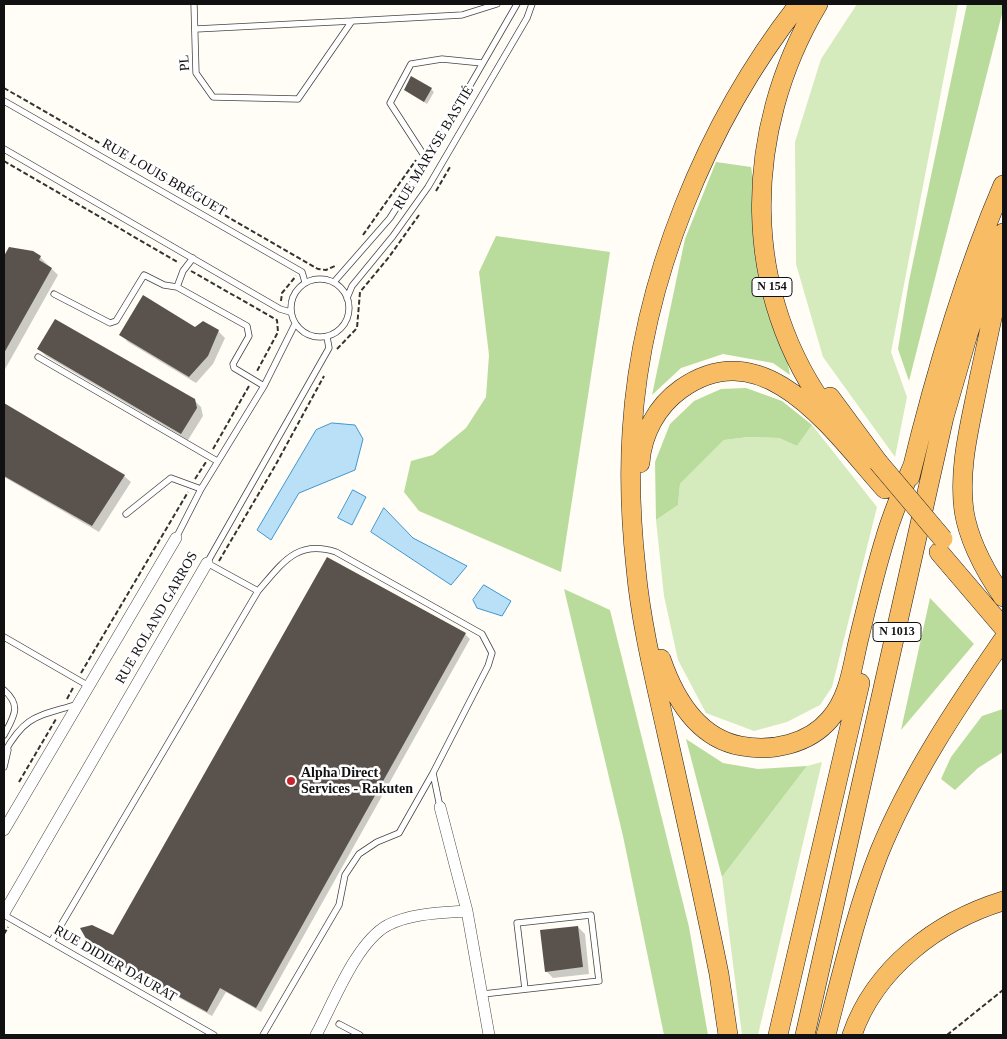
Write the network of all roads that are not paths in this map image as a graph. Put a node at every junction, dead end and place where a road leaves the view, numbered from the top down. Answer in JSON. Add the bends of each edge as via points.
{"nodes":[{"id":1,"x":194,"y":4,"type":"edge"},
{"id":2,"x":497,"y":4,"type":"edge"},
{"id":3,"x":517,"y":4,"type":"edge"},
{"id":4,"x":532,"y":4,"type":"edge"},
{"id":5,"x":799,"y":4,"type":"edge"},
{"id":6,"x":818,"y":4,"type":"edge"},
{"id":7,"x":828,"y":4,"type":"edge"},
{"id":8,"x":352,"y":22,"type":"junction"},
{"id":9,"x":196,"y":29,"type":"junction"},
{"id":10,"x":482,"y":63,"type":"junction"},
{"id":11,"x":4,"y":101,"type":"edge"},
{"id":12,"x":4,"y":149,"type":"edge"},
{"id":13,"x":427,"y":160,"type":"junction"},
{"id":14,"x":1003,"y":185,"type":"edge"},
{"id":15,"x":1003,"y":233,"type":"edge"},
{"id":16,"x":193,"y":258,"type":"junction"},
{"id":17,"x":1003,"y":271,"type":"edge"},
{"id":18,"x":305,"y":282,"type":"junction"},
{"id":19,"x":334,"y":282,"type":"junction"},
{"id":20,"x":177,"y":287,"type":"junction"},
{"id":21,"x":54,"y":294,"type":"dead end"},
{"id":22,"x":347,"y":298,"type":"junction"},
{"id":23,"x":290,"y":312,"type":"junction"},
{"id":24,"x":294,"y":324,"type":"junction"},
{"id":25,"x":327,"y":336,"type":"junction"},
{"id":26,"x":38,"y":357,"type":"dead end"},
{"id":27,"x":264,"y":386,"type":"junction"},
{"id":28,"x":217,"y":461,"type":"junction"},
{"id":29,"x":913,"y":465,"type":"junction"},
{"id":30,"x":200,"y":489,"type":"junction"},
{"id":31,"x":885,"y":489,"type":"junction"},
{"id":32,"x":126,"y":514,"type":"dead end"},
{"id":33,"x":176,"y":538,"type":"joint"},
{"id":34,"x":941,"y":545,"type":"junction"},
{"id":35,"x":211,"y":565,"type":"junction"},
{"id":36,"x":258,"y":591,"type":"junction"},
{"id":37,"x":1003,"y":596,"type":"edge"},
{"id":38,"x":1003,"y":612,"type":"edge"},
{"id":39,"x":1003,"y":627,"type":"edge"},
{"id":40,"x":4,"y":637,"type":"edge"},
{"id":41,"x":1003,"y":640,"type":"edge"},
{"id":42,"x":82,"y":682,"type":"junction"},
{"id":43,"x":4,"y":690,"type":"edge"},
{"id":44,"x":78,"y":704,"type":"junction"},
{"id":45,"x":4,"y":734,"type":"edge"},
{"id":46,"x":9,"y":744,"type":"junction"},
{"id":47,"x":4,"y":753,"type":"edge"},
{"id":48,"x":4,"y":767,"type":"edge"},
{"id":49,"x":433,"y":773,"type":"junction"},
{"id":50,"x":440,"y":807,"type":"joint"},
{"id":51,"x":4,"y":830,"type":"edge"},
{"id":52,"x":1003,"y":901,"type":"edge"},
{"id":53,"x":467,"y":911,"type":"junction"},
{"id":54,"x":6,"y":916,"type":"edge"},
{"id":55,"x":51,"y":942,"type":"junction"},
{"id":56,"x":525,"y":989,"type":"junction"},
{"id":57,"x":483,"y":994,"type":"junction"},
{"id":58,"x":339,"y":1024,"type":"dead end"},
{"id":59,"x":214,"y":1035,"type":"edge"},
{"id":60,"x":263,"y":1035,"type":"edge"},
{"id":61,"x":316,"y":1035,"type":"edge"},
{"id":62,"x":360,"y":1035,"type":"edge"},
{"id":63,"x":489,"y":1035,"type":"edge"},
{"id":64,"x":728,"y":1035,"type":"edge"},
{"id":65,"x":778,"y":1035,"type":"edge"},
{"id":66,"x":805,"y":1035,"type":"edge"},
{"id":67,"x":826,"y":1035,"type":"edge"},
{"id":68,"x":852,"y":1035,"type":"edge"}],
"edges":[{"from":1,"to":9,"type":"lane"},
{"from":2,"to":8,"type":"lane","via":[[462,16]]},
{"from":3,"to":10,"type":"lane","name":"RUE MARYSE BASTIÉ"},
{"from":4,"to":22,"type":"lane","name":"RUE MARYSE BASTIÉ","via":[[527,18],[428,187],[352,286]]},
{"from":5,"to":64,"type":"highway","via":[[758,62],[731,108],[689,196],[667,256],[648,327],[632,430],[631,492],[639,596],[719,974]]},
{"from":6,"to":31,"type":"highway","number":"N 154","via":[[790,59],[768,126],[761,175],[764,249],[775,300],[798,362],[823,404]]},
{"from":7,"to":34,"type":"highway","number":"N 154","bridge":true,"via":[[801,53],[778,127],[771,179],[773,238],[782,290],[804,351],[830,397]]},
{"from":8,"to":9,"type":"lane"},
{"from":8,"to":9,"type":"lane","name":"PL","via":[[298,99],[212,97],[196,73]]},
{"from":10,"to":13,"type":"lane","name":"RUE MARYSE BASTIÉ"},
{"from":10,"to":13,"type":"lane","via":[[442,60],[411,64],[390,103]]},
{"from":11,"to":18,"type":"lane","name":"RUE LOUIS BRÉGUET","via":[[301,271]]},
{"from":12,"to":16,"type":"lane"},
{"from":13,"to":19,"type":"lane","name":"RUE MARYSE BASTIÉ","via":[[390,218]]},
{"from":14,"to":29,"type":"highway","number":"N 1013","via":[[968,279]]},
{"from":15,"to":66,"type":"highway","number":"N 1013","via":[[968,334],[944,418]]},
{"from":16,"to":20,"type":"lane"},
{"from":16,"to":23,"type":"lane"},
{"from":17,"to":37,"type":"highway","via":[[963,470],[964,511],[969,531],[978,556]]},
{"from":18,"to":19,"type":"lane","via":[[314,279]]},
{"from":18,"to":23,"type":"lane","via":[[293,294]]},
{"from":19,"to":22,"type":"lane"},
{"from":20,"to":21,"type":"lane","via":[[164,285],[144,275],[116,321],[110,323]]},
{"from":20,"to":27,"type":"lane","via":[[247,326],[249,336],[233,364],[234,368]]},
{"from":22,"to":25,"type":"lane","via":[[346,322]]},
{"from":23,"to":24,"type":"lane"},
{"from":24,"to":25,"type":"lane","via":[[309,336]]},
{"from":24,"to":27,"type":"lane","name":"RUE ROLAND GARROS"},
{"from":25,"to":35,"type":"lane","name":"RUE ROLAND GARROS","via":[[329,348]]},
{"from":26,"to":28,"type":"lane"},
{"from":27,"to":28,"type":"lane","name":"RUE ROLAND GARROS"},
{"from":28,"to":30,"type":"lane","name":"RUE ROLAND GARROS"},
{"from":29,"to":31,"type":"highway","via":[[885,538],[846,692],[830,719],[795,743],[768,748],[736,746],[707,731],[677,698],[666,673],[655,636],[645,576],[639,499],[641,456],[646,435],[662,406],[673,395],[701,378],[736,372],[766,378],[792,392],[812,409]]},
{"from":29,"to":65,"type":"highway","number":"N 1013"},
{"from":30,"to":32,"type":"lane","via":[[171,478]]},
{"from":30,"to":33,"type":"lane","name":"RUE ROLAND GARROS"},
{"from":31,"to":34,"type":"highway","number":"N 154"},
{"from":33,"to":42,"type":"street","name":"RUE ROLAND GARROS"},
{"from":34,"to":38,"type":"highway","number":"N 154"},
{"from":34,"to":39,"type":"highway","number":"N 154"},
{"from":35,"to":36,"type":"lane"},
{"from":35,"to":54,"type":"street","name":"RUE ROLAND GARROS"},
{"from":36,"to":49,"type":"lane","via":[[294,553],[323,548],[336,552],[482,634],[492,653],[488,666]]},
{"from":36,"to":55,"type":"lane"},
{"from":40,"to":42,"type":"lane"},
{"from":41,"to":67,"type":"highway","via":[[957,708],[898,811],[865,894]]},
{"from":42,"to":44,"type":"street","name":"RUE ROLAND GARROS"},
{"from":43,"to":45,"type":"lane","via":[[14,700],[15,708],[14,718]]},
{"from":44,"to":46,"type":"lane","via":[[34,717],[25,723]]},
{"from":44,"to":51,"type":"street","name":"RUE ROLAND GARROS"},
{"from":46,"to":47,"type":"lane"},
{"from":46,"to":48,"type":"lane"},
{"from":49,"to":50,"type":"lane"},
{"from":49,"to":60,"type":"lane","via":[[399,833],[359,854],[344,875],[339,905]]},
{"from":50,"to":53,"type":"street"},
{"from":52,"to":68,"type":"highway","via":[[966,914],[907,954],[874,992]]},
{"from":53,"to":57,"type":"street"},
{"from":53,"to":61,"type":"street","via":[[418,916],[388,925],[369,940]]},
{"from":54,"to":55,"type":"lane","name":"RUE DIDIER DAURAT"},
{"from":55,"to":59,"type":"lane","name":"RUE DIDIER DAURAT"},
{"from":56,"to":56,"type":"lane","via":[[599,981],[591,915],[518,923]]},
{"from":56,"to":57,"type":"lane"},
{"from":57,"to":63,"type":"street"},
{"from":58,"to":62,"type":"lane"}]}
